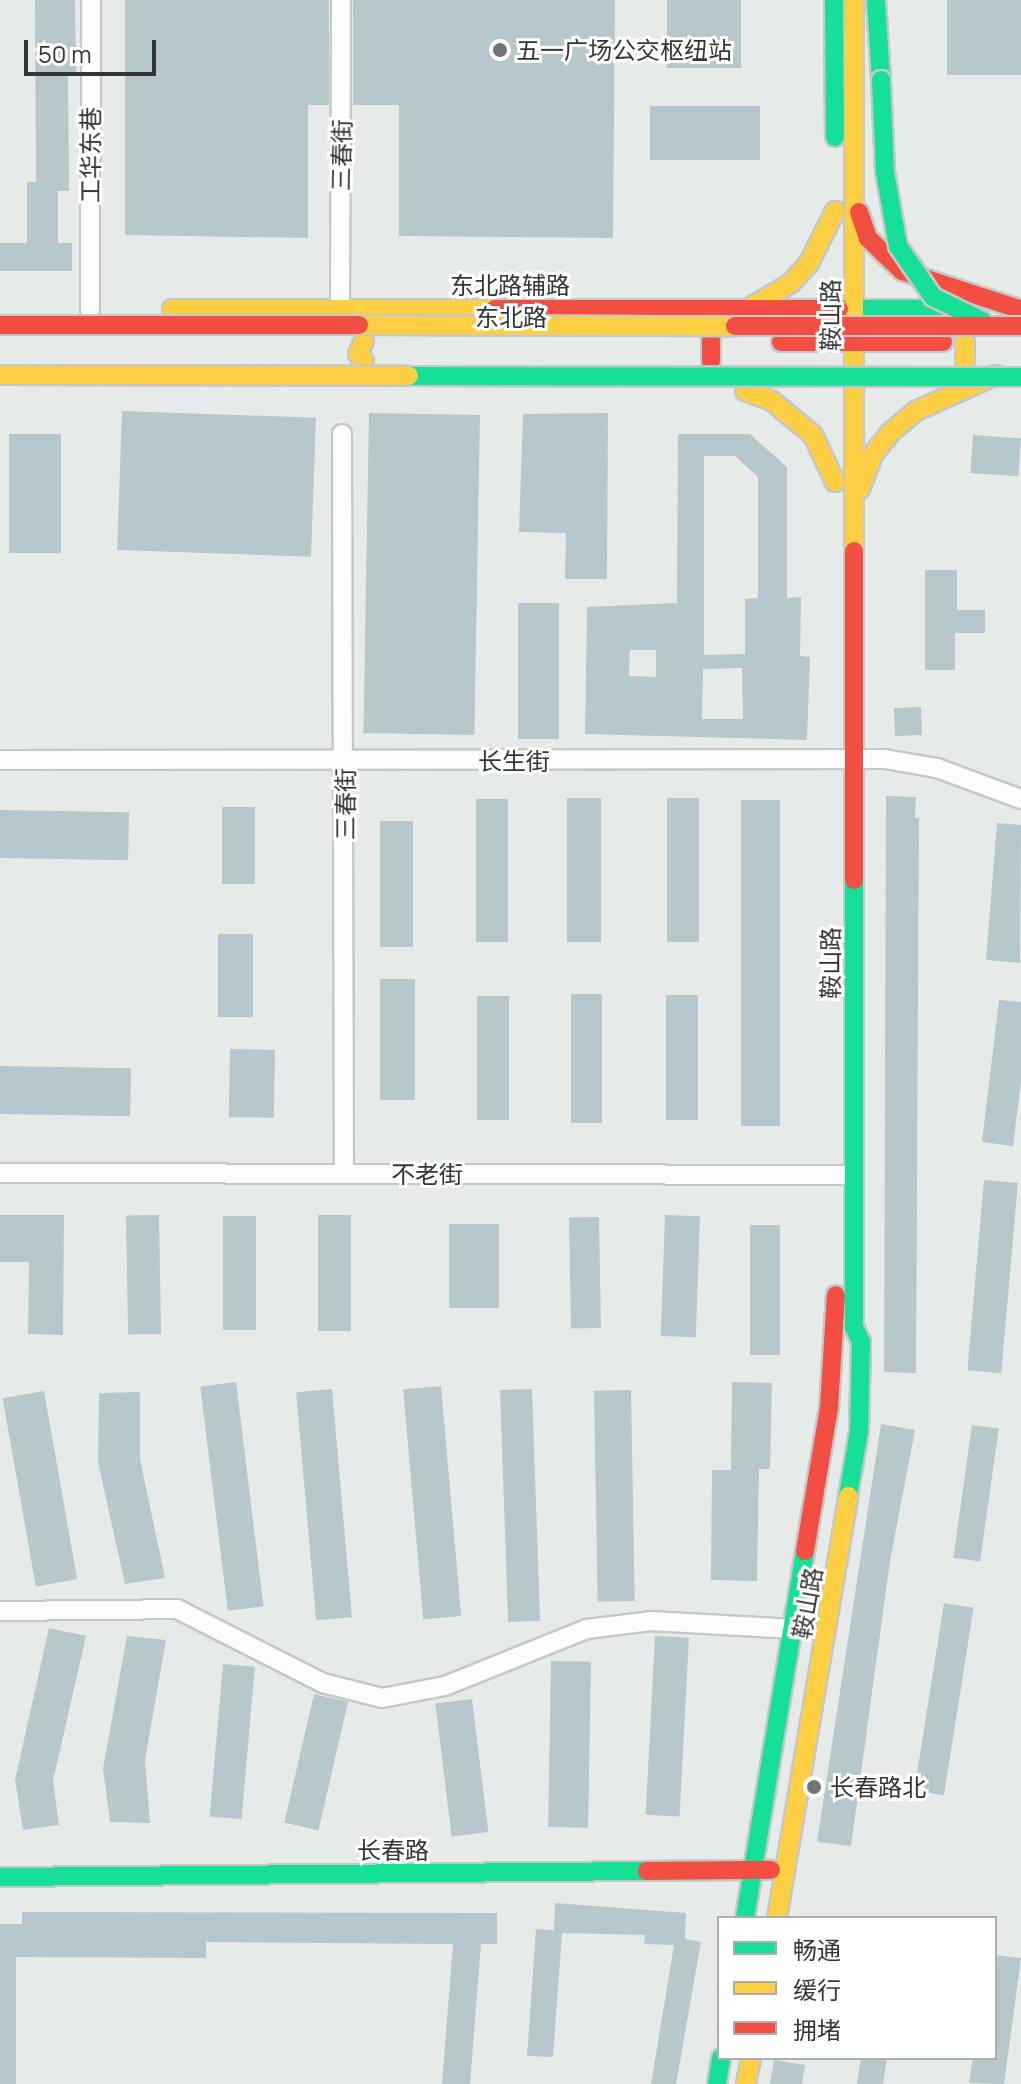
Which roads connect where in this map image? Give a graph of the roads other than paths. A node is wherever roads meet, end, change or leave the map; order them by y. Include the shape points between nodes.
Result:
1 (91, 0) edge
2 (341, 0) edge
3 (834, 0) edge
4 (854, 0) edge
5 (876, 0) edge
6 (854, 183) junction
7 (835, 211) junction
8 (790, 308) junction
9 (835, 308) junction
10 (854, 308) junction
11 (285, 309) junction
12 (340, 309) junction
13 (387, 309) junction
14 (748, 309) junction
15 (0, 310) edge
16 (90, 310) junction
17 (134, 310) junction
18 (1018, 318) edge
19 (0, 325) edge
20 (0, 340) edge
21 (89, 340) junction
22 (336, 341) junction
23 (364, 341) junction
24 (711, 341) junction
25 (747, 342) junction
26 (965, 342) junction
27 (1021, 342) edge
28 (845, 351) junction
29 (0, 360) edge
30 (339, 361) junction
31 (364, 361) junction
32 (711, 361) junction
33 (965, 361) junction
34 (1021, 367) edge
35 (0, 375) edge
36 (0, 390) edge
37 (387, 390) junction
38 (745, 391) junction
39 (835, 391) junction
40 (854, 391) junction
41 (966, 391) junction
42 (1021, 392) edge
43 (342, 434) dead end
44 (835, 482) junction
45 (854, 513) junction
46 (0, 760) edge
47 (845, 760) junction
48 (345, 762) junction
49 (1021, 799) edge
50 (0, 1173) edge
51 (344, 1174) junction
52 (845, 1175) junction
53 (0, 1611) edge
54 (795, 1629) junction
55 (786, 1870) junction
56 (753, 1871) junction
57 (0, 1877) edge
58 (745, 1916) edge
59 (777, 1916) edge
60 (721, 2060) edge
61 (751, 2060) edge
62 (717, 2084) edge
63 (746, 2084) edge

1 - 16 street, 工华东巷
2 - 12 street, 三春街
3 - 7 main road, 鞍山路
4 - 6 main road, 鞍山路
5 - 18 main road, bridge via 889,210 914,276 957,312
6 - 10 main road, 鞍山路
6 - 18 main road via 868,238 893,264
7 - 9 main road, 鞍山路
7 - 14 main road via 809,263 791,283
8 - 9 main road, 东北路辅路
8 - 14 main road, 东北路辅路
8 - 25 main road
9 - 10 main road, 东北路辅路
9 - 28 main road, 鞍山路
10 - 18 main road, 东北路辅路
10 - 28 main road, 鞍山路
11 - 12 main road, 东北路辅路
11 - 17 main road, 东北路辅路
11 - 22 main road
12 - 13 main road, 东北路辅路
13 - 14 main road, 东北路辅路
13 - 22 main road
15 - 16 main road, 东北路辅路
16 - 17 main road, 东北路辅路
17 - 21 main road
18 - 19 main road, 东北路, bridge
20 - 21 main road, 东北路
21 - 22 main road, 东北路
22 - 23 main road, 东北路
23 - 24 main road, 东北路
23 - 31 main road via 358,354
24 - 25 main road, 东北路
24 - 32 main road
25 - 28 main road, 东北路
26 - 27 main road, 东北路
26 - 28 main road, 东北路
26 - 33 main road
28 - 32 main road, 东北路
28 - 33 main road, 东北路
28 - 39 main road, 鞍山路
28 - 40 main road, 鞍山路
29 - 30 main road, 东北路
30 - 31 main road, 东北路
30 - 37 main road
31 - 32 main road, 东北路
33 - 34 main road, 东北路
34 - 35 main road, bridge
34 - 41 main road
36 - 37 main road
37 - 38 main road
38 - 39 main road
38 - 44 main road via 772,401 813,435
39 - 40 main road
39 - 44 main road, 鞍山路
40 - 41 main road
40 - 45 main road, 鞍山路
41 - 42 main road
41 - 45 main road via 916,411 892,431 874,453
43 - 48 street, 三春街
44 - 47 main road, 鞍山路
45 - 47 main road, 鞍山路
46 - 48 street, 长生街
47 - 48 street, 长生街
47 - 49 street, 长生街 via 885,759 937,768
47 - 52 main road, 鞍山路
48 - 51 street, 三春街
50 - 51 street, 不老街
51 - 52 street, 不老街
52 - 54 main road, 鞍山路 via 836,1328
52 - 55 main road, 鞍山路 via 859,1431
53 - 54 street via 177,1609 323,1683 382,1698 445,1686 587,1629 651,1621
54 - 56 main road, 鞍山路
55 - 56 main road, 长春路
55 - 59 main road, 鞍山路
56 - 57 main road, 长春路
56 - 58 main road, 鞍山路
60 - 62 main road
61 - 63 main road

